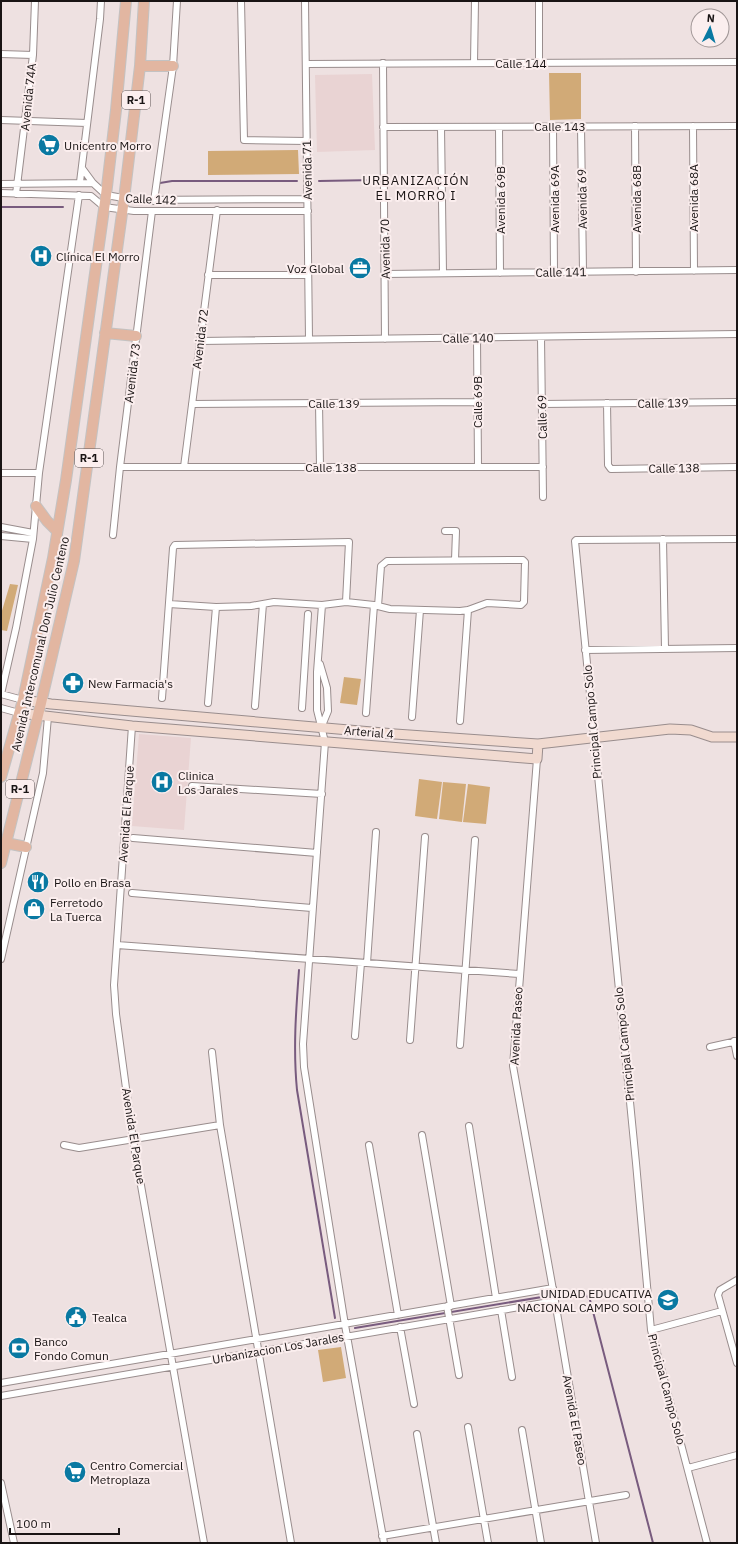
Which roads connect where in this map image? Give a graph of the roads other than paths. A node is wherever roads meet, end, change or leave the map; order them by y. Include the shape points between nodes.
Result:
1 (35, 1) edge
2 (101, 1) edge
3 (126, 1) edge
4 (144, 1) edge
5 (178, 1) edge
6 (241, 1) edge
7 (305, 1) edge
8 (475, 1) edge
9 (540, 1) edge
10 (1, 54) edge
11 (33, 55) junction
12 (737, 62) edge
13 (383, 63) junction
14 (474, 63) junction
15 (539, 63) junction
16 (306, 64) junction
17 (140, 66) junction
18 (173, 66) junction
19 (1, 120) edge
20 (26, 120) junction
21 (87, 123) junction
22 (553, 126) junction
23 (581, 126) junction
24 (635, 126) junction
25 (693, 126) junction
26 (737, 126) edge
27 (383, 127) junction
28 (441, 127) junction
29 (499, 127) junction
30 (307, 141) junction
31 (82, 168) junction
32 (80, 182) junction
33 (93, 183) junction
34 (1, 184) edge
35 (18, 184) junction
36 (1, 194) edge
37 (16, 194) junction
38 (79, 195) junction
39 (106, 195) junction
40 (124, 199) junction
41 (308, 200) junction
42 (154, 201) junction
43 (104, 207) junction
44 (123, 210) junction
45 (217, 210) junction
46 (308, 210) junction
47 (152, 211) junction
48 (737, 270) edge
49 (694, 271) junction
50 (554, 272) junction
51 (582, 272) junction
52 (636, 272) junction
53 (443, 273) junction
54 (500, 273) junction
55 (208, 274) junction
56 (385, 274) junction
57 (308, 275) junction
58 (105, 333) junction
59 (737, 334) edge
60 (136, 336) junction
61 (541, 337) junction
62 (386, 338) junction
63 (476, 338) junction
64 (309, 339) junction
65 (200, 340) junction
66 (477, 402) junction
67 (737, 402) edge
68 (320, 403) junction
69 (607, 403) junction
70 (192, 404) junction
71 (542, 404) junction
72 (184, 467) junction
73 (320, 467) junction
74 (478, 467) junction
75 (543, 467) junction
76 (737, 467) edge
77 (120, 468) junction
78 (1, 473) edge
79 (39, 473) junction
80 (543, 497) dead end
81 (36, 506) junction
82 (1, 527) edge
83 (57, 531) junction
84 (445, 531) dead end
85 (113, 535) dead end
86 (1, 536) edge
87 (33, 536) junction
88 (662, 539) junction
89 (737, 539) edge
90 (455, 560) junction
91 (346, 602) junction
92 (169, 604) junction
93 (263, 604) junction
94 (322, 605) junction
95 (376, 605) junction
96 (216, 607) junction
97 (420, 610) junction
98 (468, 610) junction
99 (308, 614) dead end
100 (306, 643) junction
101 (320, 644) junction
102 (737, 648) edge
103 (665, 649) junction
104 (586, 650) junction
105 (319, 662) junction
106 (1, 694) edge
107 (162, 698) dead end
108 (23, 700) junction
109 (41, 703) junction
110 (208, 703) dead end
111 (255, 706) dead end
112 (1, 708) edge
113 (302, 708) dead end
114 (133, 711) junction
115 (19, 713) junction
116 (366, 713) dead end
117 (38, 716) junction
118 (48, 717) junction
119 (412, 717) dead end
120 (460, 721) dead end
121 (132, 726) junction
122 (321, 728) junction
123 (594, 738) junction
124 (737, 738) edge
125 (325, 742) junction
126 (538, 744) junction
127 (537, 759) junction
128 (1, 777) edge
129 (192, 786) dead end
130 (322, 794) junction
131 (376, 832) dead end
132 (425, 837) dead end
133 (133, 838) dead end
134 (475, 840) dead end
135 (6, 843) junction
136 (26, 847) junction
137 (317, 853) junction
138 (1, 863) edge
139 (132, 893) dead end
140 (312, 908) junction
141 (117, 945) junction
142 (1, 958) edge
143 (309, 959) junction
144 (364, 963) junction
145 (415, 967) junction
146 (466, 970) junction
147 (519, 974) junction
148 (355, 1036) dead end
149 (410, 1040) dead end
150 (735, 1041) edge
151 (460, 1045) dead end
152 (710, 1047) dead end
153 (212, 1052) dead end
154 (737, 1056) edge
155 (220, 1125) junction
156 (469, 1126) dead end
157 (422, 1135) dead end
158 (134, 1140) junction
159 (64, 1145) dead end
160 (369, 1145) dead end
161 (737, 1280) edge
162 (554, 1294) junction
163 (496, 1298) junction
164 (501, 1310) junction
165 (449, 1311) junction
166 (722, 1311) junction
167 (398, 1315) junction
168 (345, 1325) junction
169 (400, 1328) junction
170 (651, 1330) junction
171 (347, 1337) junction
172 (256, 1339) junction
173 (258, 1352) junction
174 (172, 1354) junction
175 (737, 1363) edge
176 (174, 1366) junction
177 (459, 1375) dead end
178 (512, 1377) dead end
179 (1, 1383) edge
180 (1, 1396) edge
181 (414, 1404) dead end
182 (468, 1427) dead end
183 (522, 1430) dead end
184 (417, 1434) dead end
185 (737, 1455) edge
186 (688, 1468) junction
187 (1, 1483) edge
188 (626, 1495) dead end
189 (589, 1501) junction
190 (535, 1510) junction
191 (484, 1519) junction
192 (433, 1527) junction
193 (382, 1536) junction
194 (14, 1543) edge
195 (204, 1543) edge
196 (291, 1543) edge
197 (384, 1543) edge
198 (436, 1543) edge
199 (488, 1543) edge
200 (541, 1543) edge
201 (596, 1543) edge
202 (707, 1543) edge

1 - 11 street, Avenida 74A
2 - 21 street
3 - 39 main road, Avenida Intercomunal Don Julio Centeno / R-1
4 - 17 main road, Avenida Intercomunal Don Julio Centeno / R-1
5 - 18 street
6 - 30 street via 244,140
7 - 16 street, Avenida 71
8 - 14 street
9 - 15 street
10 - 11 street
11 - 20 street, Avenida 74A
12 - 15 street, Calle 144
13 - 14 street, Calle 144
13 - 16 street, Calle 144
13 - 27 street, Avenida 70
14 - 15 street, Calle 144
16 - 30 street, Avenida 71
17 - 18 main road
17 - 40 main road, Avenida Intercomunal Don Julio Centeno / R-1
18 - 42 street
19 - 20 street
20 - 21 street
20 - 35 street, Avenida 74A
21 - 31 street
22 - 23 street, Calle 143
22 - 29 street, Calle 143
22 - 50 street, Avenida 69A
23 - 24 street, Calle 143
23 - 51 street, Avenida 69
24 - 25 street, Calle 143
24 - 52 street, Avenida 68B
25 - 26 street, Calle 143
25 - 49 street, Avenida 68A
27 - 28 street, Calle 143
27 - 56 street, Avenida 70
28 - 29 street, Calle 143
28 - 53 street
29 - 54 street, Avenida 69B
30 - 41 street, Avenida 71
31 - 32 street
31 - 33 street
32 - 33 street
32 - 35 street
33 - 39 street
34 - 35 street
35 - 37 street, Avenida 74A
36 - 37 street, Calle 142
37 - 38 street, Calle 142
38 - 43 street, Calle 142 via 91,196
38 - 79 street
39 - 40 street, Calle 142
39 - 43 main road, Avenida Intercomunal Don Julio Centeno / R-1
40 - 42 street, Calle 142
40 - 44 main road, Avenida Intercomunal Don Julio Centeno / R-1
41 - 42 street, Calle 142
41 - 46 street, Avenida 71
43 - 44 street, Calle 142
43 - 83 main road, Avenida Intercomunal Don Julio Centeno / R-1
44 - 47 street, Calle 142
44 - 58 main road, Avenida Intercomunal Don Julio Centeno / R-1
45 - 46 street, Calle 142
45 - 47 street, Calle 142
45 - 55 street, Avenida 72
46 - 57 street, Avenida 71
47 - 60 street, Avenida 73
48 - 49 street, Calle 141
49 - 52 street, Calle 141
50 - 51 street, Calle 141
50 - 54 street, Calle 141
51 - 52 street, Calle 141
53 - 54 street, Calle 141
53 - 56 street, Calle 141
55 - 57 street
55 - 65 street, Avenida 72
56 - 62 street, Avenida 70
57 - 64 street, Avenida 71
58 - 60 main road
58 - 109 main road, Avenida Intercomunal Don Julio Centeno / R-1 via 74,561
59 - 61 street, Calle 140
60 - 77 street, Avenida 73
61 - 63 street, Calle 140
61 - 71 street, Calle 69
62 - 63 street, Calle 140
62 - 64 street, Calle 140
63 - 66 street, Calle 69B
64 - 65 street, Calle 140
65 - 70 street, Avenida 72
66 - 68 street, Calle 139
66 - 74 street, Calle 69B
67 - 69 street, Calle 139
68 - 70 street, Calle 139
68 - 73 street
69 - 71 street, Calle 139
69 - 76 street, Calle 138 via 608,465 611,469
70 - 72 street, Avenida 72
71 - 75 street, Calle 69
72 - 73 street, Calle 138
72 - 77 street, Calle 138
73 - 74 street, Calle 138
74 - 75 street, Calle 138
75 - 80 street, Calle 69
77 - 85 street, Avenida 73
78 - 79 street
79 - 81 street
81 - 83 main road
81 - 87 street
82 - 87 street
83 - 108 main road, Avenida Intercomunal Don Julio Centeno / R-1
84 - 90 street via 456,531
86 - 87 street
87 - 106 street
88 - 89 street
88 - 103 street
88 - 104 street, Principal Campo Solo via 575,541
90 - 95 street via 387,561 381,566
90 - 98 street via 525,562 523,604 487,603
91 - 92 street via 350,543 347,542 175,545
91 - 94 street
91 - 95 street
92 - 96 street
92 - 107 street
93 - 94 street via 274,602
93 - 96 street
93 - 111 street
94 - 101 street
95 - 97 street via 390,609
95 - 116 street
96 - 110 street
97 - 98 street
97 - 119 street
98 - 120 street
99 - 100 street
100 - 101 street
100 - 113 street
101 - 105 street
102 - 103 street
103 - 104 street
104 - 123 street, Principal Campo Solo
105 - 122 street via 317,710
105 - 122 street via 327,688 328,711
106 - 108 street, Arterial 4
108 - 109 street, Arterial 4
108 - 115 main road, Avenida Intercomunal Don Julio Centeno / R-1
109 - 114 street, Arterial 4
109 - 117 main road, Avenida Intercomunal Don Julio Centeno / R-1
112 - 115 street, Arterial 4
114 - 121 street
114 - 122 street, Arterial 4
115 - 117 street, Arterial 4
115 - 128 main road, Avenida Intercomunal Don Julio Centeno / R-1
117 - 118 street, Arterial 4
117 - 135 main road, Avenida Intercomunal Don Julio Centeno / R-1
118 - 121 street, Arterial 4
118 - 136 street, Avenida Intercomunal Don Julio Centeno via 43,773
121 - 125 street, Arterial 4
121 - 141 street, Avenida El Parque
122 - 125 street
122 - 126 street, Arterial 4
123 - 124 street, Arterial 4 via 670,729 691,730 712,737
123 - 126 street, Arterial 4
123 - 170 street, Principal Campo Solo
125 - 127 street, Arterial 4
125 - 130 street
126 - 127 street
127 - 147 street, Avenida Paseo
129 - 130 street
130 - 137 street
131 - 144 street
132 - 145 street
133 - 137 street
134 - 146 street
135 - 136 main road
135 - 138 main road, Avenida Intercomunal Don Julio Centeno / R-1
136 - 142 street, Avenida Intercomunal Don Julio Centeno
137 - 140 street
139 - 140 street
140 - 143 street
141 - 143 street
141 - 158 street, Avenida El Parque via 114,985
143 - 144 street
143 - 168 street via 303,1044 304,1067
144 - 145 street
144 - 148 street
145 - 146 street
145 - 149 street
146 - 147 street
146 - 151 street
147 - 162 street, Avenida Paseo via 513,1066
150 - 152 street
150 - 154 street
153 - 155 street
155 - 158 street
155 - 172 street
156 - 163 street
157 - 165 street
158 - 159 street via 79,1148
158 - 174 street, Avenida El Parque
160 - 167 street
161 - 166 street via 718,1292
162 - 163 street, Urbanizacion Los Jarales
162 - 164 street, Urbanizacion Los Jarales
162 - 189 street, Avenida El Paseo
163 - 165 street, Urbanizacion Los Jarales
164 - 165 street, Urbanizacion Los Jarales
164 - 178 street
165 - 167 street, Urbanizacion Los Jarales
165 - 169 street, Urbanizacion Los Jarales
165 - 177 street
166 - 170 street
166 - 175 street
167 - 168 street, Urbanizacion Los Jarales
168 - 171 street
168 - 172 street, Urbanizacion Los Jarales
169 - 171 street, Urbanizacion Los Jarales
169 - 181 street
170 - 186 street, Principal Campo Solo
171 - 173 street, Urbanizacion Los Jarales
171 - 193 street
172 - 173 street
172 - 174 street, Urbanizacion Los Jarales
173 - 176 street, Urbanizacion Los Jarales
173 - 196 street
174 - 176 street, Avenida El Parque
174 - 179 street, Urbanizacion Los Jarales
176 - 180 street, Urbanizacion Los Jarales
176 - 195 street, Avenida El Parque
182 - 191 street
183 - 190 street
184 - 192 street
185 - 186 street
186 - 202 street, Principal Campo Solo
187 - 194 street
188 - 189 street
189 - 190 street
189 - 201 street, Avenida El Paseo
190 - 191 street
190 - 200 street
191 - 192 street
191 - 199 street
192 - 193 street
192 - 198 street
193 - 197 street

